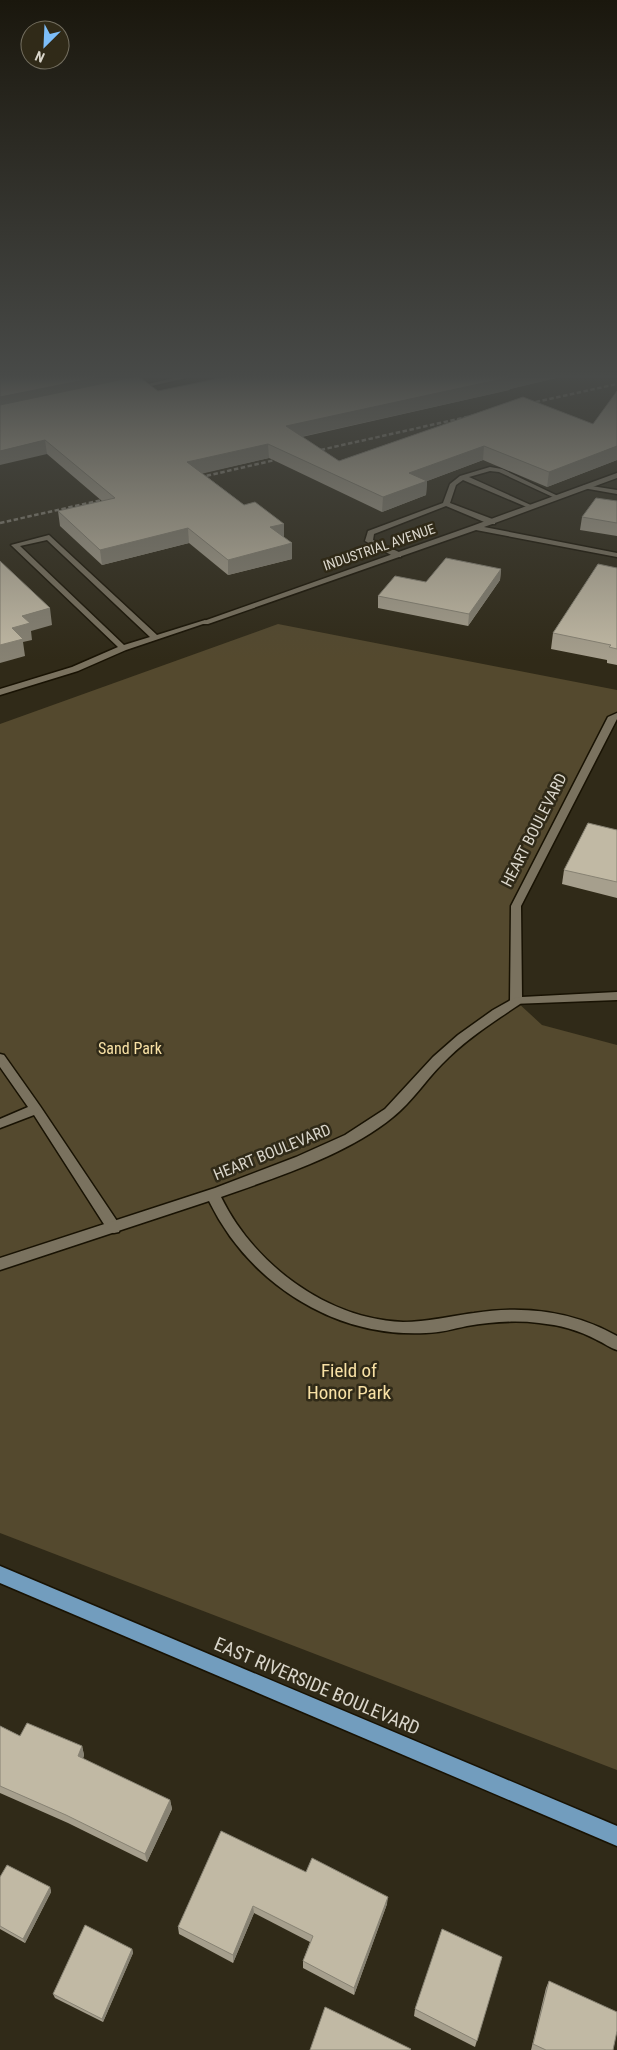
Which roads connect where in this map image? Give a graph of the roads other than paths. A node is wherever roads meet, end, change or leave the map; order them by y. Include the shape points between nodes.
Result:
1 (617, 475) edge
2 (462, 477) junction
3 (586, 487) junction
4 (617, 492) edge
5 (557, 497) junction
6 (446, 504) junction
7 (531, 507) junction
8 (492, 522) junction
9 (475, 528) junction
10 (398, 555) junction
11 (617, 555) edge
12 (205, 622) joint
13 (156, 638) junction
14 (123, 648) junction
15 (0, 692) edge
16 (617, 716) edge
17 (617, 996) edge
18 (516, 1001) junction
19 (0, 1058) edge
20 (36, 1109) junction
21 (0, 1124) edge
22 (213, 1195) junction
23 (114, 1228) junction
24 (0, 1264) edge
25 (617, 1344) edge
26 (0, 1574) edge
27 (617, 1836) edge

1 - 3 street, INDUSTRIAL AVENUE
2 - 5 lane via 490,469 500,470
2 - 6 lane via 453,484
2 - 7 lane
3 - 4 lane
3 - 5 street, INDUSTRIAL AVENUE
5 - 7 street, INDUSTRIAL AVENUE
6 - 8 lane
6 - 10 lane via 371,533 369,541
7 - 8 street, INDUSTRIAL AVENUE
8 - 9 street, INDUSTRIAL AVENUE
9 - 10 street, INDUSTRIAL AVENUE
9 - 11 street
10 - 12 street, INDUSTRIAL AVENUE
12 - 13 lane
13 - 14 lane
13 - 14 lane via 49,537 15,546
14 - 15 lane via 75,669
16 - 18 lane, HEART BOULEVARD via 612,717 516,906
17 - 18 lane, HEART BOULEVARD
18 - 22 street, HEART BOULEVARD via 476,1026 445,1052 382,1119 338,1144
19 - 20 lane
20 - 21 lane
20 - 23 lane
22 - 23 street, HEART BOULEVARD
22 - 25 street via 229,1226 258,1260 288,1287 327,1310 393,1328 530,1315 568,1322 606,1336
23 - 24 street, HEART BOULEVARD
26 - 27 main road, EAST RIVERSIDE BOULEVARD

